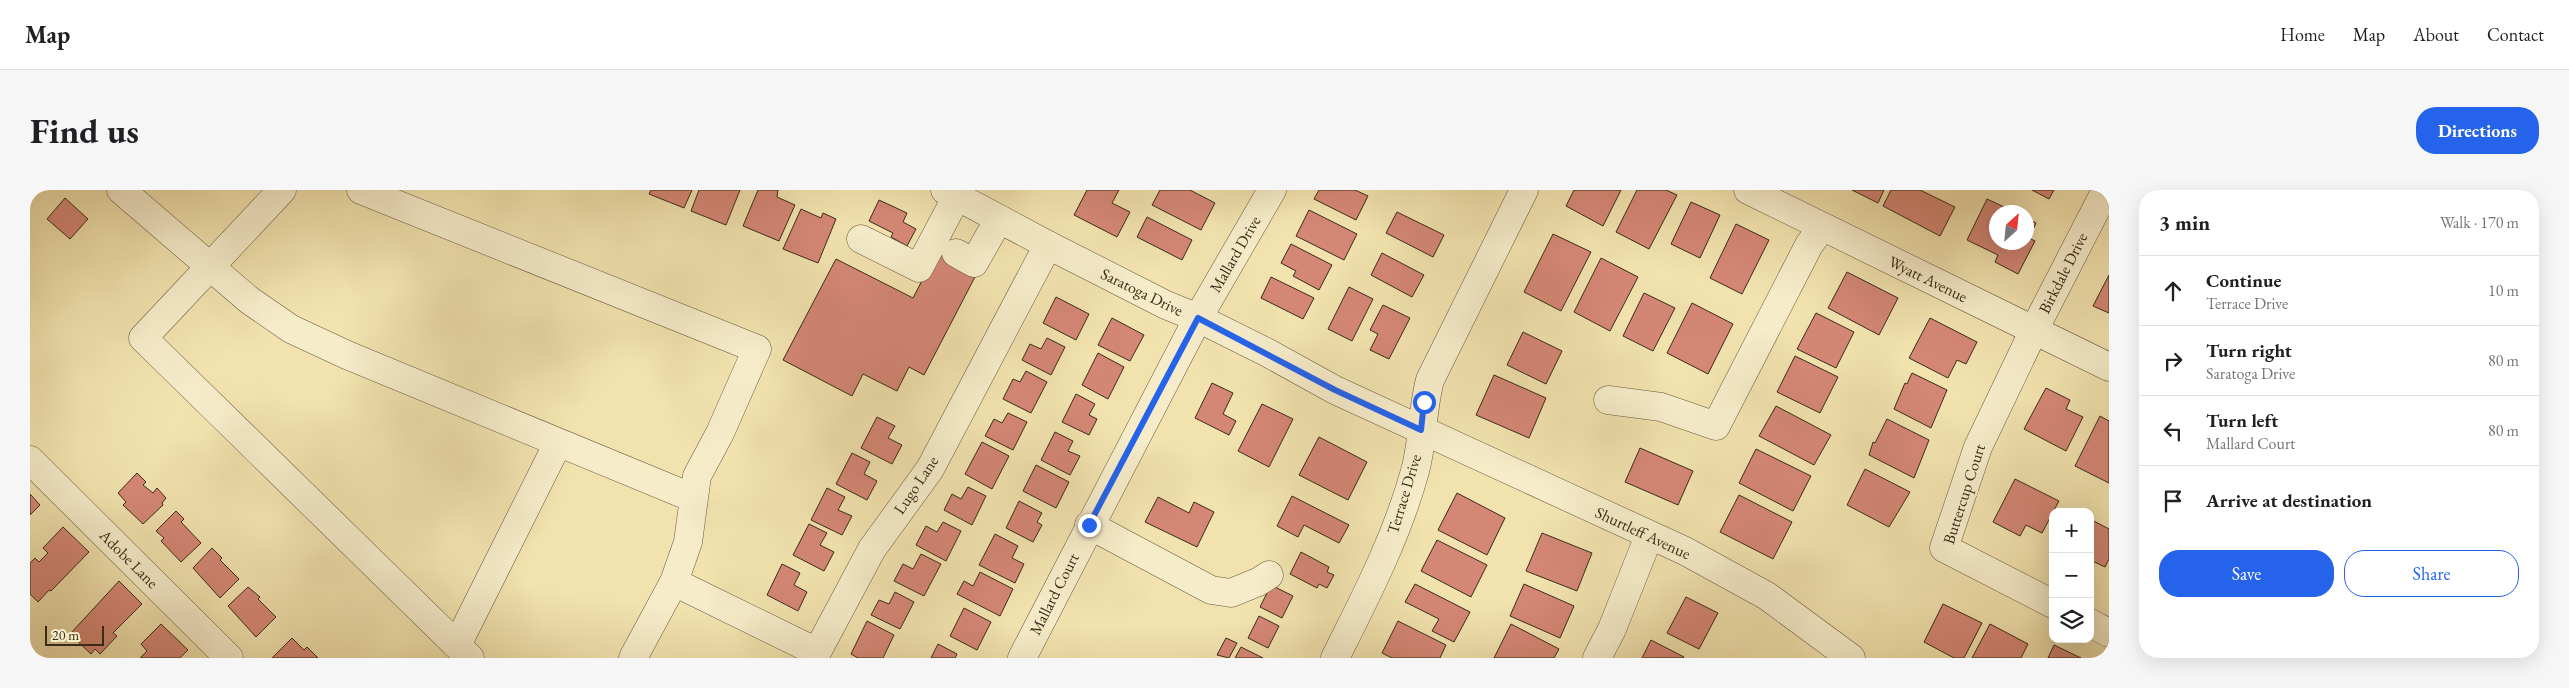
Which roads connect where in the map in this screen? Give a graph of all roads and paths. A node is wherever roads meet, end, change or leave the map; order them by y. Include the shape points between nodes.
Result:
1 (122, 190) edge
2 (282, 190) edge
3 (361, 190) edge
4 (1272, 190) edge
5 (1524, 190) edge
6 (1748, 190) edge
7 (2106, 190) edge
8 (951, 193) edge
9 (999, 219) junction
10 (1822, 227) junction
11 (861, 239) dead end
12 (1048, 245) junction
13 (943, 247) junction
14 (211, 265) junction
15 (1198, 318) junction
16 (2034, 330) junction
17 (2109, 367) edge
18 (1608, 400) dead end
19 (1421, 430) junction
20 (558, 443) junction
21 (30, 460) edge
22 (693, 498) junction
23 (1089, 525) junction
24 (1648, 536) junction
25 (1269, 575) dead end
26 (674, 582) junction
27 (2049, 602) edge
28 (2094, 625) edge
29 (2109, 633) edge
30 (464, 652) edge
31 (229, 658) edge
32 (633, 658) edge
33 (1022, 658) edge
34 (1334, 658) edge
35 (1597, 658) edge
36 (1851, 658) edge

1 - 14 street
2 - 14 street
3 - 22 street via 756,349 720,433 697,476
4 - 15 street, Mallard Drive
5 - 19 street, Terrace Drive via 1430,380
6 - 10 street, Wyatt Avenue
7 - 16 street, Birkdale Drive
8 - 9 street, Saratoga Drive
8 - 13 street
9 - 12 street, Saratoga Drive
9 - 13 street via 974,263
10 - 16 street, Wyatt Avenue
10 - 18 street via 1809,245 1716,426 1661,407
11 - 13 street via 919,268
12 - 15 street, Saratoga Drive via 1166,306
12 - 26 street, Lugo Lane via 930,469 872,550 817,652
14 - 20 street via 249,300 291,329
14 - 30 street via 143,338
15 - 19 street, Saratoga Drive via 1335,390
15 - 23 street, Mallard Court
16 - 17 street, Wyatt Avenue
16 - 27 street, Buttercup Court via 1978,447 1944,548
19 - 24 street, Shurtleff Avenue
19 - 34 street, Terrace Drive via 1415,470 1398,523 1374,580
20 - 22 street
20 - 30 street
21 - 31 street, Adobe Lane
22 - 26 street via 688,542
23 - 25 street via 1211,590 1231,594
23 - 33 street, Mallard Court
24 - 35 street via 1612,629
24 - 36 street, Shurtleff Avenue via 1685,551 1767,596
26 - 32 street
28 - 29 street

